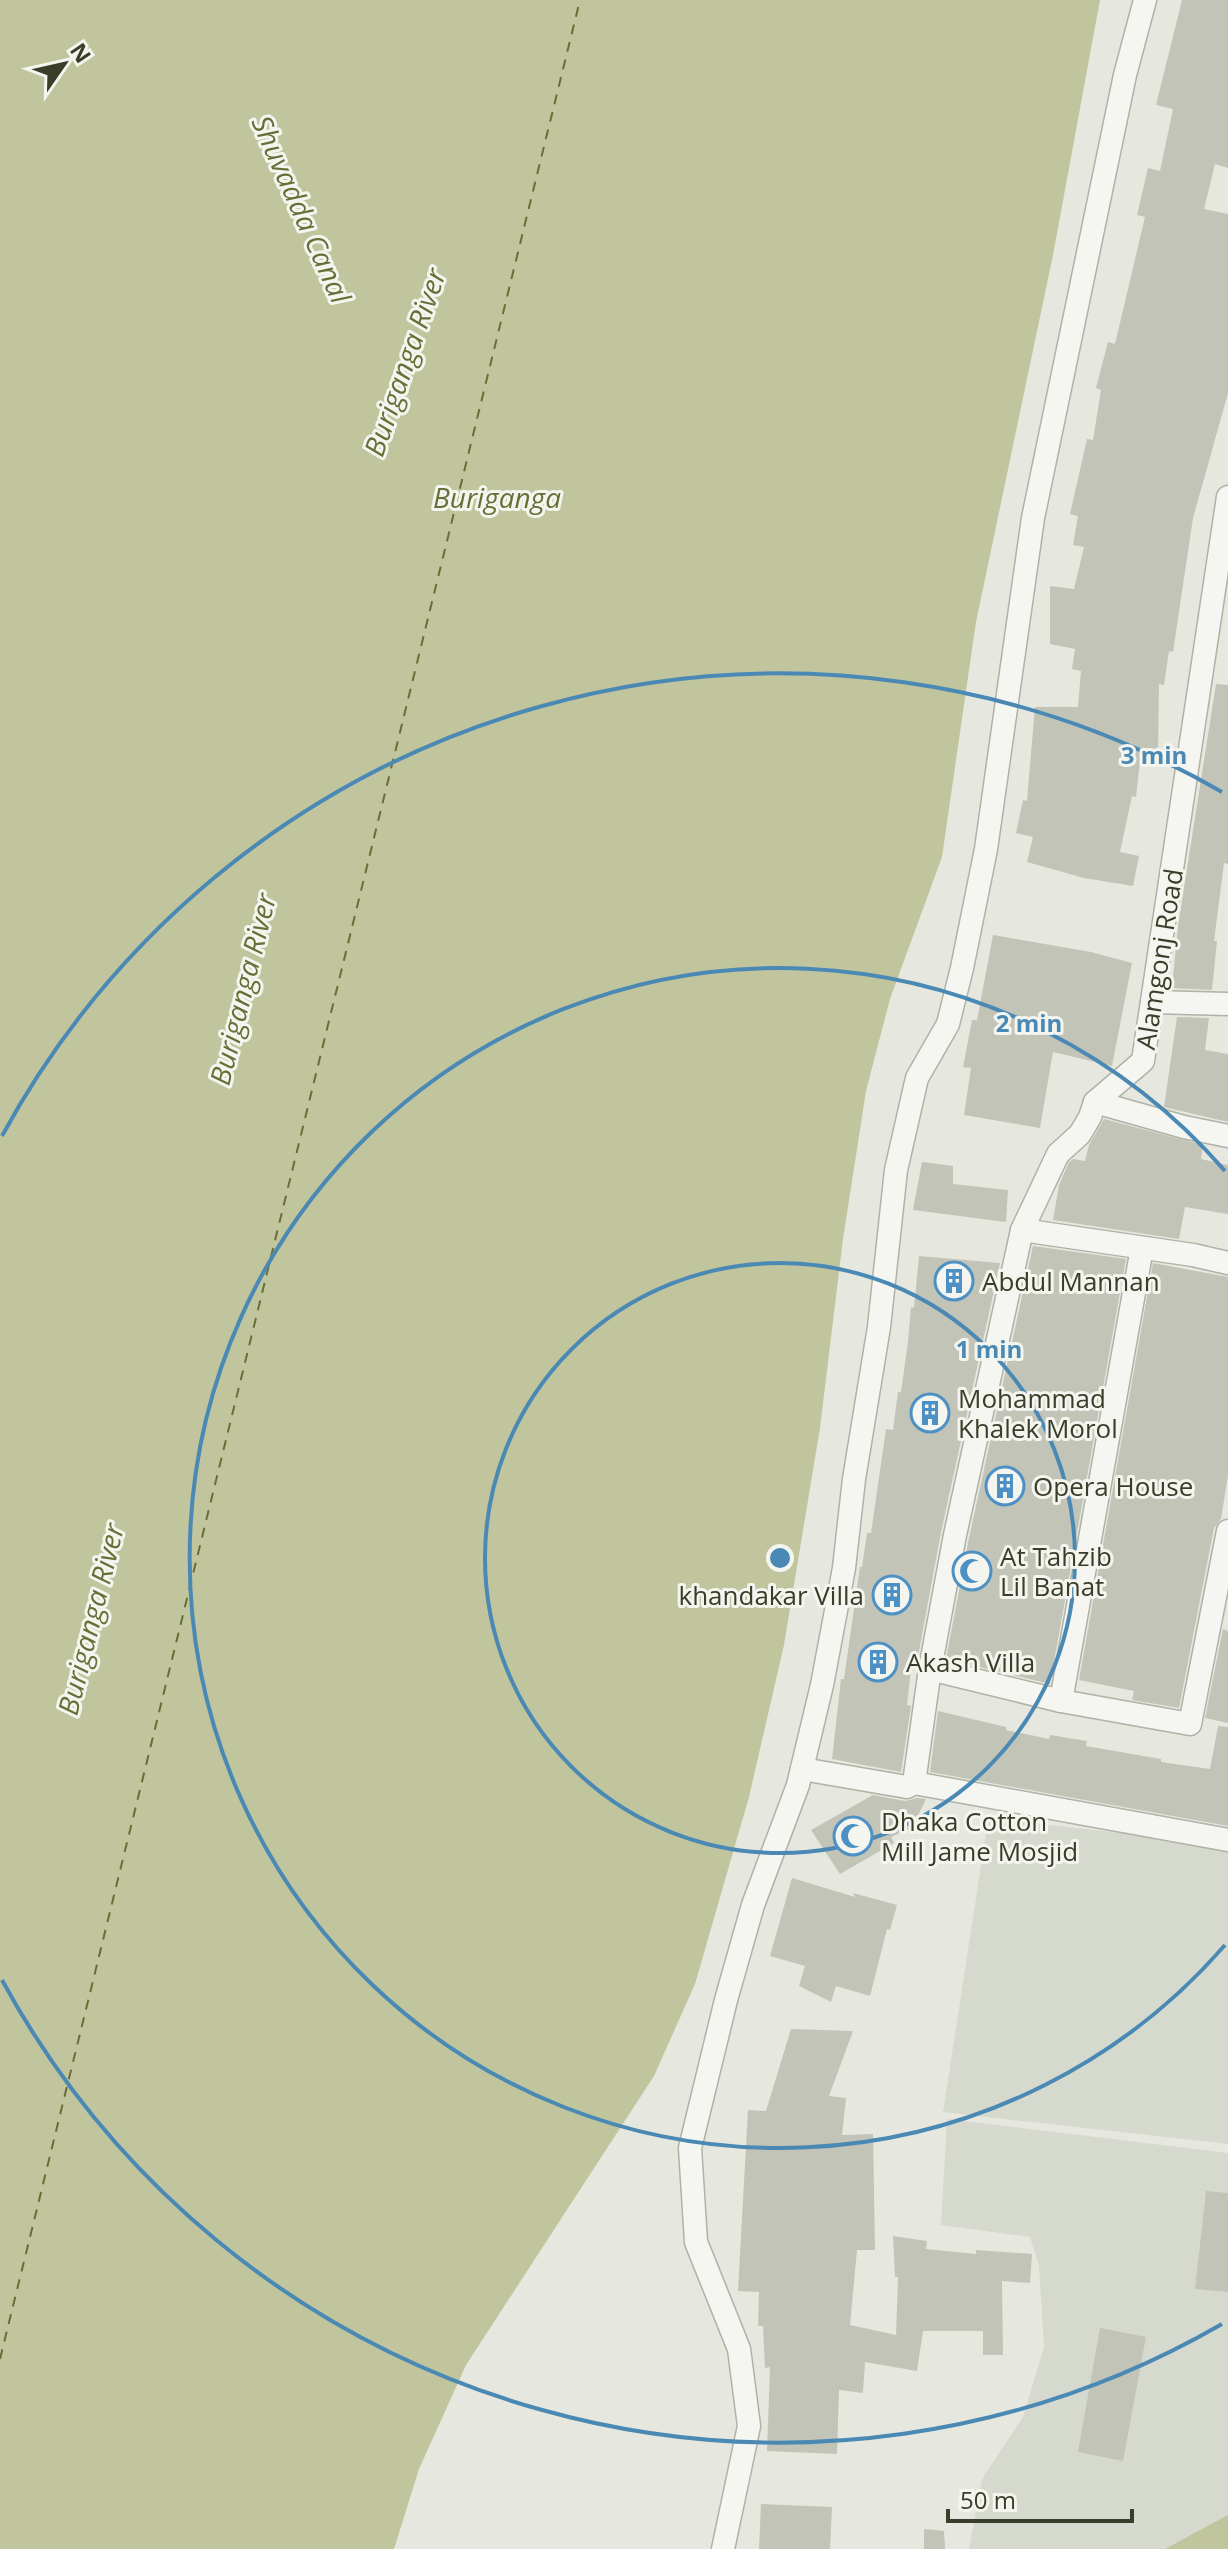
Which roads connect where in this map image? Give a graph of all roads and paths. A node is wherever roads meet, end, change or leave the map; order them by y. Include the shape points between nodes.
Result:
1 (1145, 0) edge
2 (1228, 497) edge
3 (1152, 1002) junction
4 (1228, 1004) edge
5 (1095, 1102) junction
6 (1228, 1136) edge
7 (1022, 1230) junction
8 (1142, 1248) junction
9 (1228, 1263) edge
10 (1228, 1531) edge
11 (930, 1669) junction
12 (1061, 1701) junction
13 (802, 1769) junction
14 (914, 1783) junction
15 (1228, 1840) edge
16 (723, 2549) edge

1 - 13 street via 1033,518 986,849 962,968 948,1024 917,1078 896,1170 844,1568
2 - 3 street, Alamgonj Road
3 - 4 street
3 - 5 street, Alamgonj Road via 1143,1061
5 - 6 street
5 - 7 street, Alamgonj Road via 1080,1134 1058,1154
7 - 8 street
7 - 11 street, Alamgonj Road
8 - 9 street
8 - 12 street
10 - 12 street via 1190,1724
11 - 12 street
11 - 14 street, Alamgonj Road
13 - 14 street via 907,1787
13 - 16 street via 749,1919 690,2148 696,2242 739,2349 749,2426
14 - 15 street

